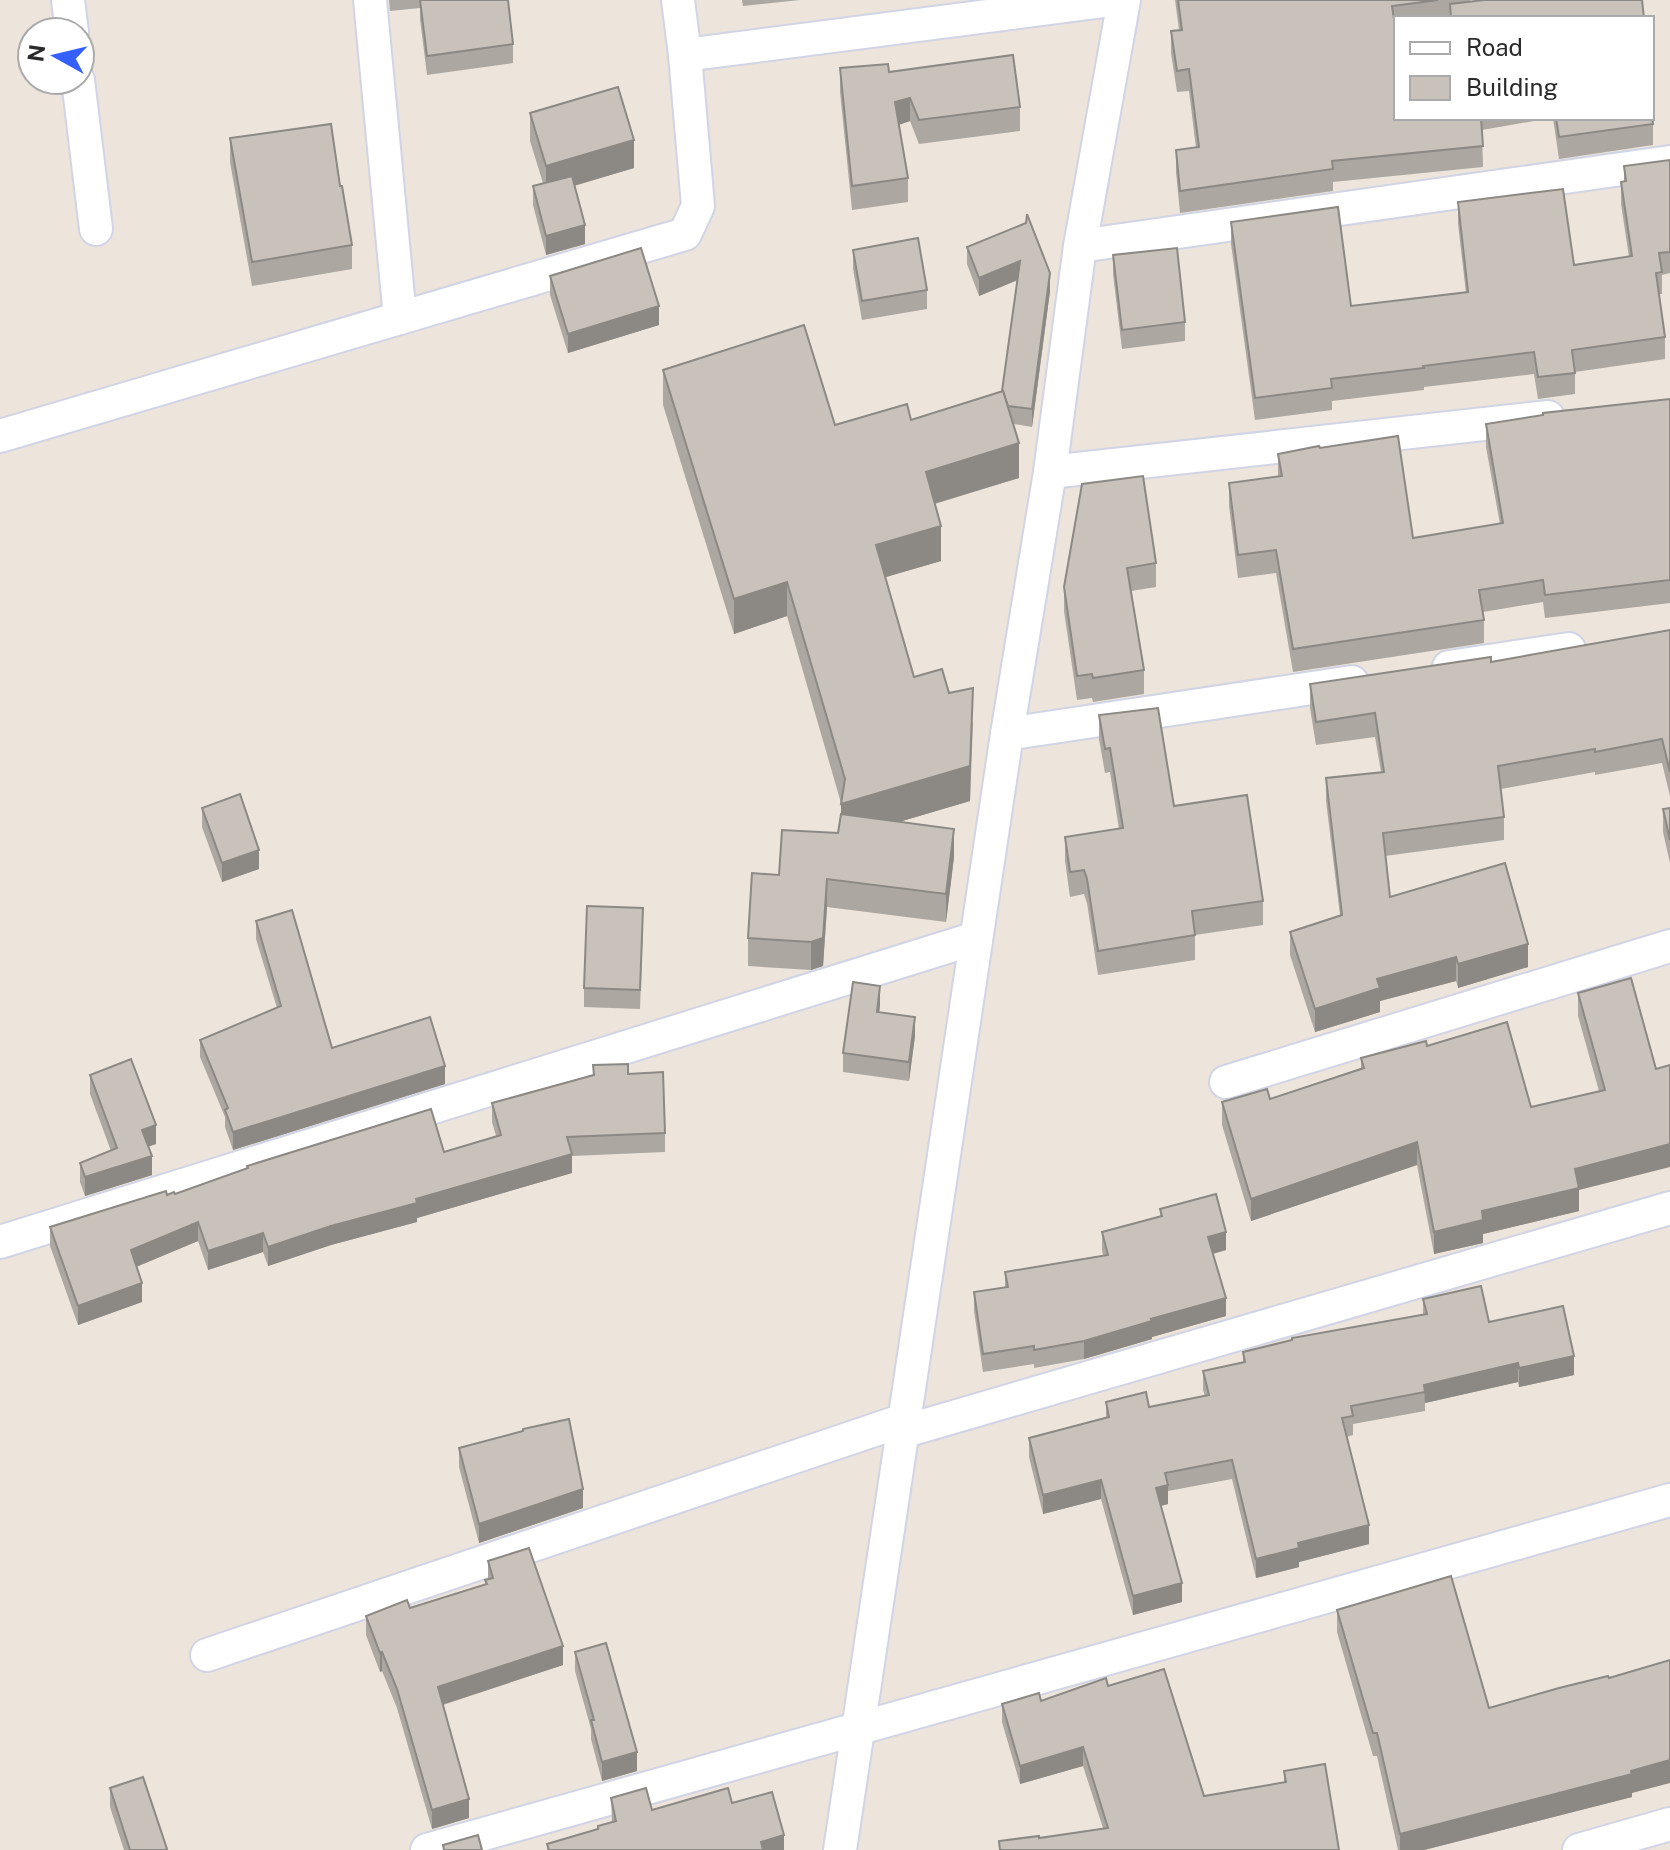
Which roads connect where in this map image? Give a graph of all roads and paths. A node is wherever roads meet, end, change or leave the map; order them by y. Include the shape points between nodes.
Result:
1 (370, 0) edge
2 (678, 0) edge
3 (1112, 0) edge
4 (1124, 0) edge
5 (685, 55) junction
6 (80, 96) edge
7 (1670, 162) edge
8 (96, 229) dead end
9 (1080, 246) junction
10 (400, 318) junction
11 (1575, 414) edge
12 (0, 436) edge
13 (1050, 472) junction
14 (1591, 646) edge
15 (1417, 672) edge
16 (1386, 677) edge
17 (1007, 734) junction
18 (976, 938) junction
19 (1670, 946) edge
20 (1226, 1082) dead end
21 (1670, 1208) edge
22 (0, 1242) edge
23 (903, 1426) junction
24 (1670, 1500) edge
25 (207, 1655) dead end
26 (857, 1728) junction
27 (1670, 1824) edge
28 (427, 1850) edge
29 (840, 1850) edge
30 (1579, 1850) edge

1 - 10 street
2 - 5 street
3 - 5 street
4 - 9 street
5 - 10 street via 698,206 685,234
6 - 8 street
7 - 9 street
9 - 13 street
10 - 12 street
11 - 13 street
13 - 17 street
14 - 15 street
16 - 17 street
17 - 18 street
18 - 22 street
18 - 23 street
19 - 20 street
21 - 23 street
23 - 25 street
23 - 26 street
24 - 26 street
26 - 28 street
26 - 29 street
27 - 30 street

